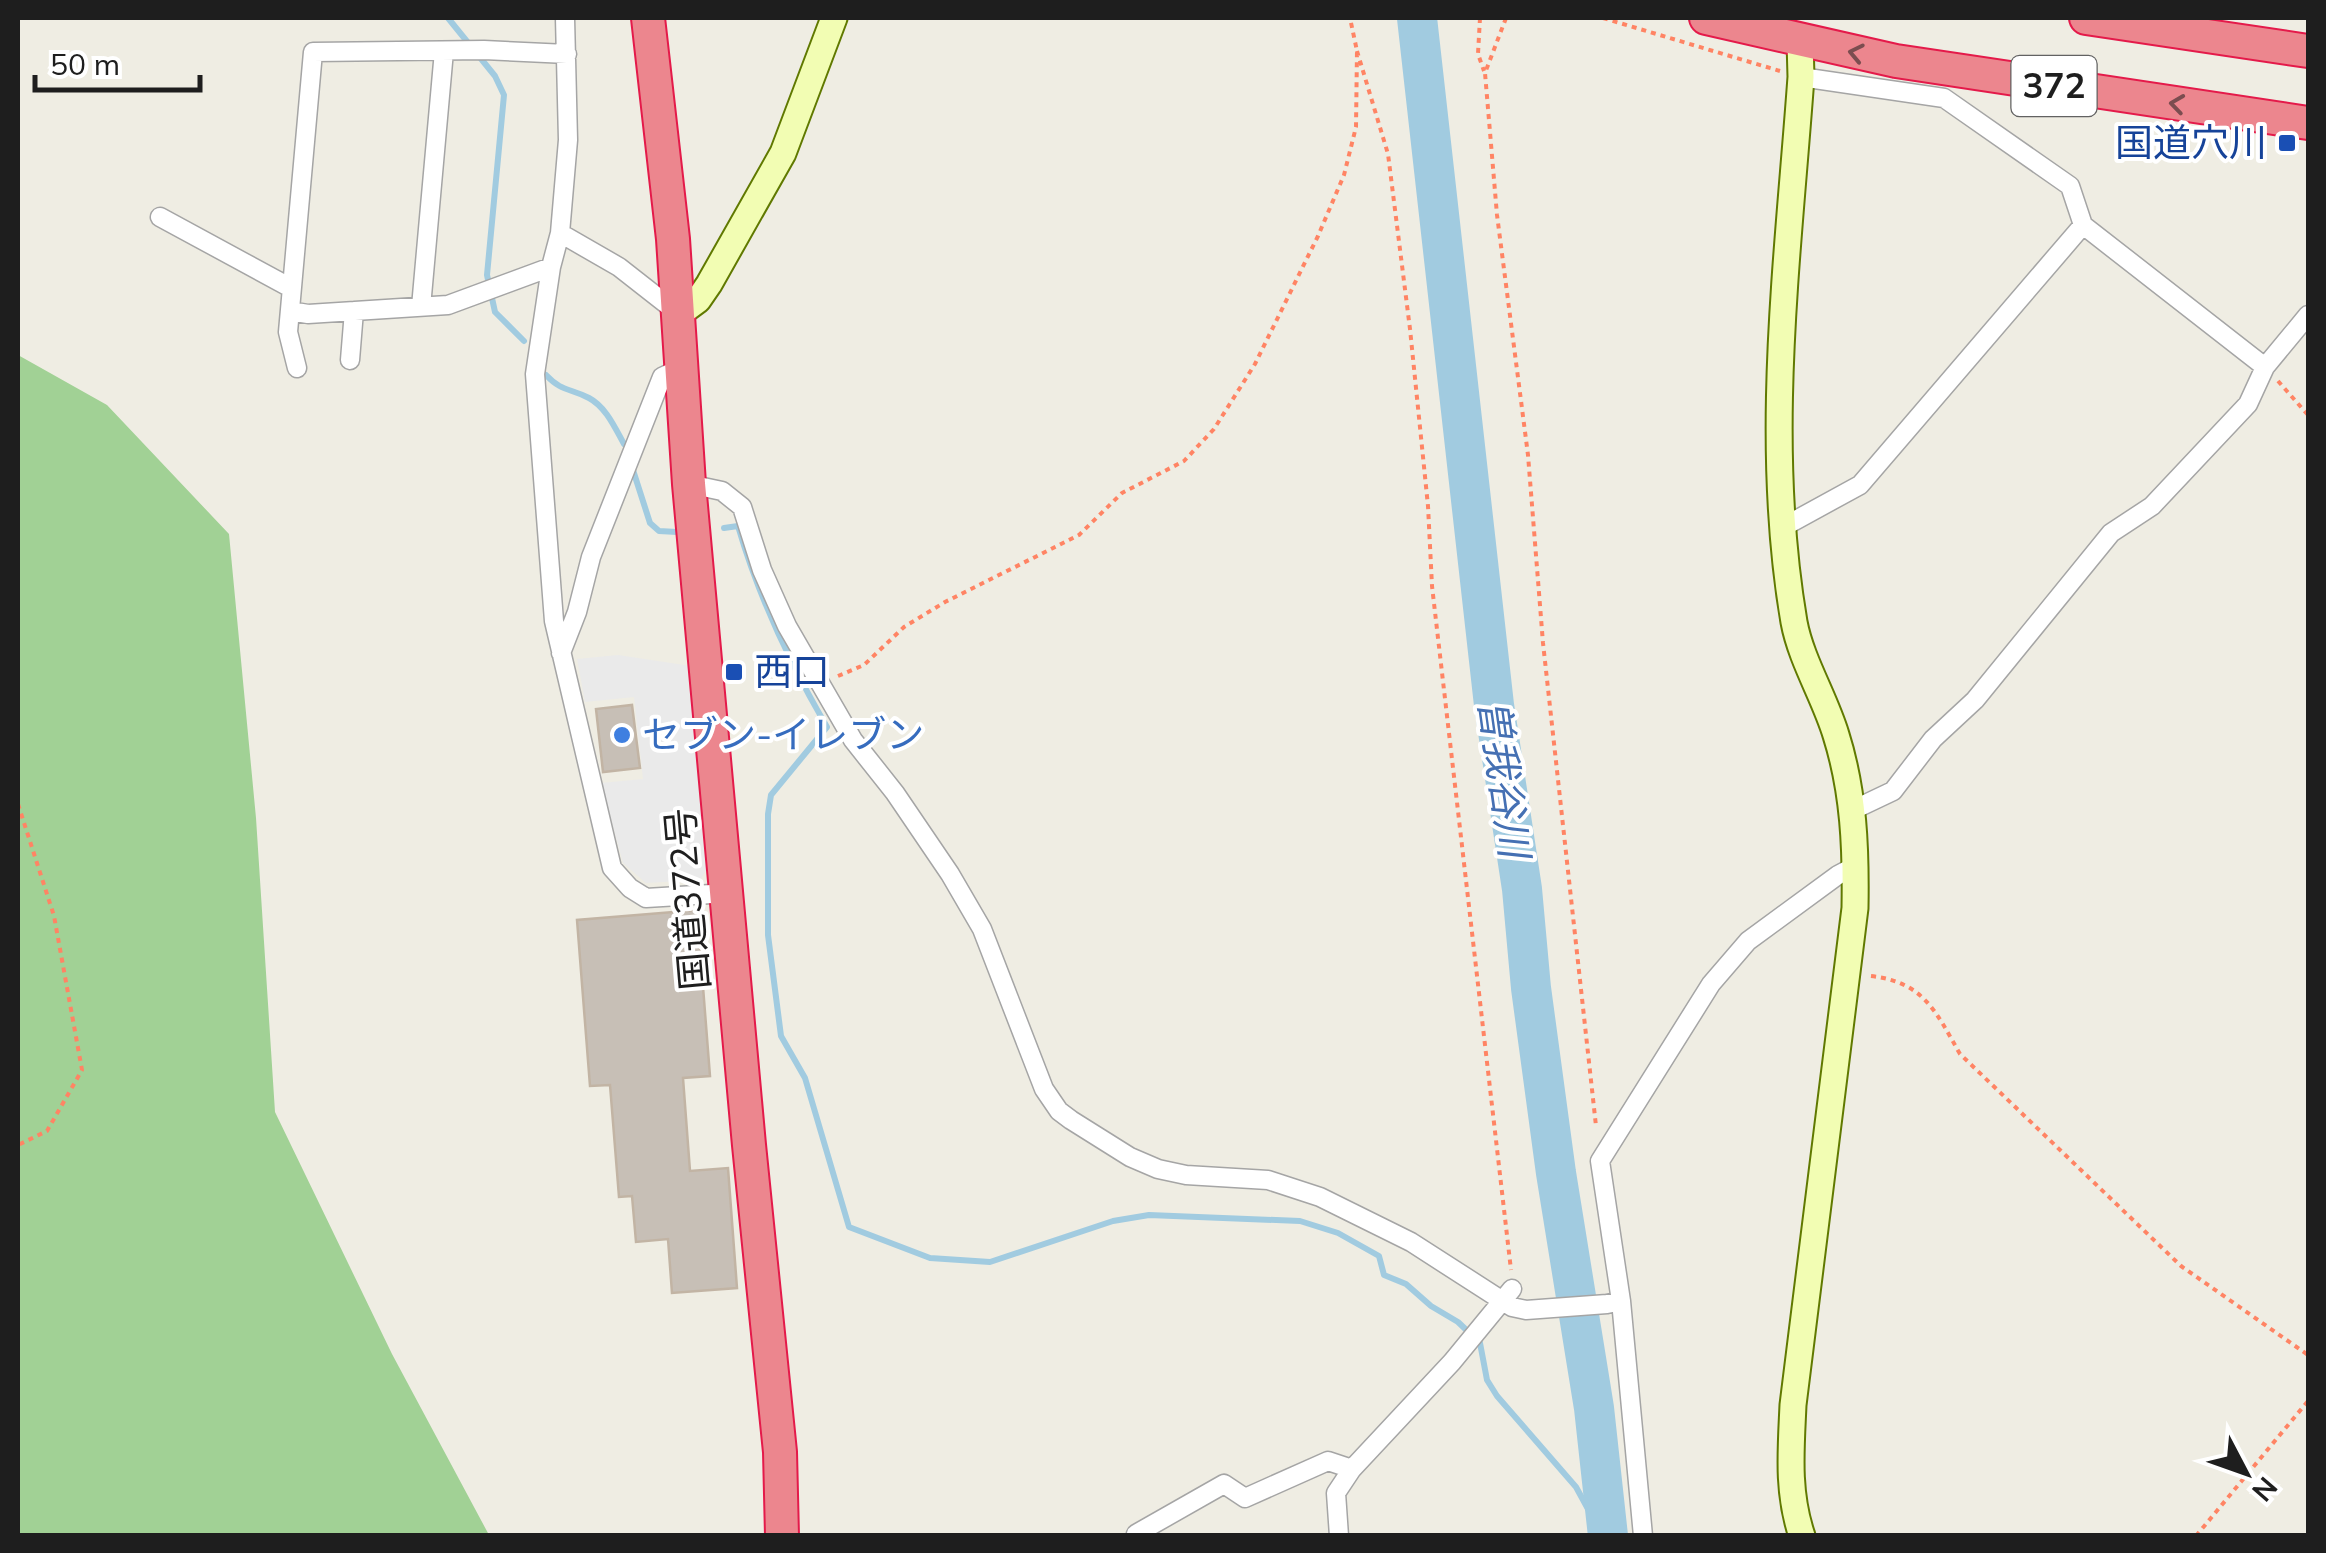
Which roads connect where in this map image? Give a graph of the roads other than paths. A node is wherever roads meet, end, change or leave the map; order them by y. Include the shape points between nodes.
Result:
1 (565, 18) edge
2 (648, 18) edge
3 (834, 18) edge
4 (1706, 18) edge
5 (2086, 18) edge
6 (1800, 29) edge
7 (444, 50) junction
8 (2308, 51) edge
9 (567, 54) junction
10 (1801, 76) junction
11 (2308, 123) edge
12 (160, 218) dead end
13 (2083, 225) junction
14 (560, 234) junction
15 (552, 267) junction
16 (292, 288) junction
17 (421, 307) junction
18 (290, 310) junction
19 (354, 311) junction
20 (678, 314) junction
21 (2308, 315) edge
22 (350, 360) dead end
23 (683, 366) junction
24 (2266, 367) junction
25 (298, 368) dead end
26 (689, 484) junction
27 (1784, 526) junction
28 (561, 654) junction
29 (1853, 810) junction
30 (1855, 866) junction
31 (728, 893) junction
32 (1508, 1296) junction
33 (1614, 1302) junction
34 (1352, 1469) junction
35 (1136, 1534) edge
36 (782, 1536) edge
37 (1340, 1536) edge
38 (1643, 1536) edge
39 (1802, 1536) edge

1 - 9 street
2 - 20 highway, 国道372号
3 - 20 street via 771,178 709,284
4 - 6 highway, 372
5 - 8 highway
6 - 10 street
11 -> 6 highway, 372 via 1932,67
7 - 9 street
7 - 16 street via 313,52
7 - 17 street
9 - 14 street
10 - 13 street via 1944,98 2070,186
10 - 27 street via 1776,428
12 - 16 street
13 - 24 street
13 - 27 street via 1860,485
14 - 15 street
14 - 20 street via 619,267
15 - 17 street via 448,306
15 - 28 street via 535,374
16 - 18 street
17 - 19 street
18 - 19 street
18 - 25 street
19 - 22 street
20 - 23 highway, 国道372号
21 - 24 street
23 - 26 highway, 国道372号
23 - 28 street via 662,376
24 - 29 street via 2248,404 2152,506 2110,533 1894,791
26 - 31 highway, 国道372号
26 - 32 street via 722,491 742,507 780,612 818,682 982,929 1044,1090 1059,1111 1105,1144 1158,1169 1268,1180 1320,1197
27 - 29 street via 1794,625 1837,736
28 - 31 street via 612,868 646,898
29 - 30 street
30 - 33 street via 1748,941 1711,984 1600,1161
30 - 39 street via 1793,1405 1790,1472
31 - 36 highway, 国道372号 via 780,1452
32 - 33 street via 1526,1310
32 - 34 street
33 - 38 street
34 - 35 street via 1328,1461 1244,1498 1224,1484
34 - 37 street via 1336,1492

